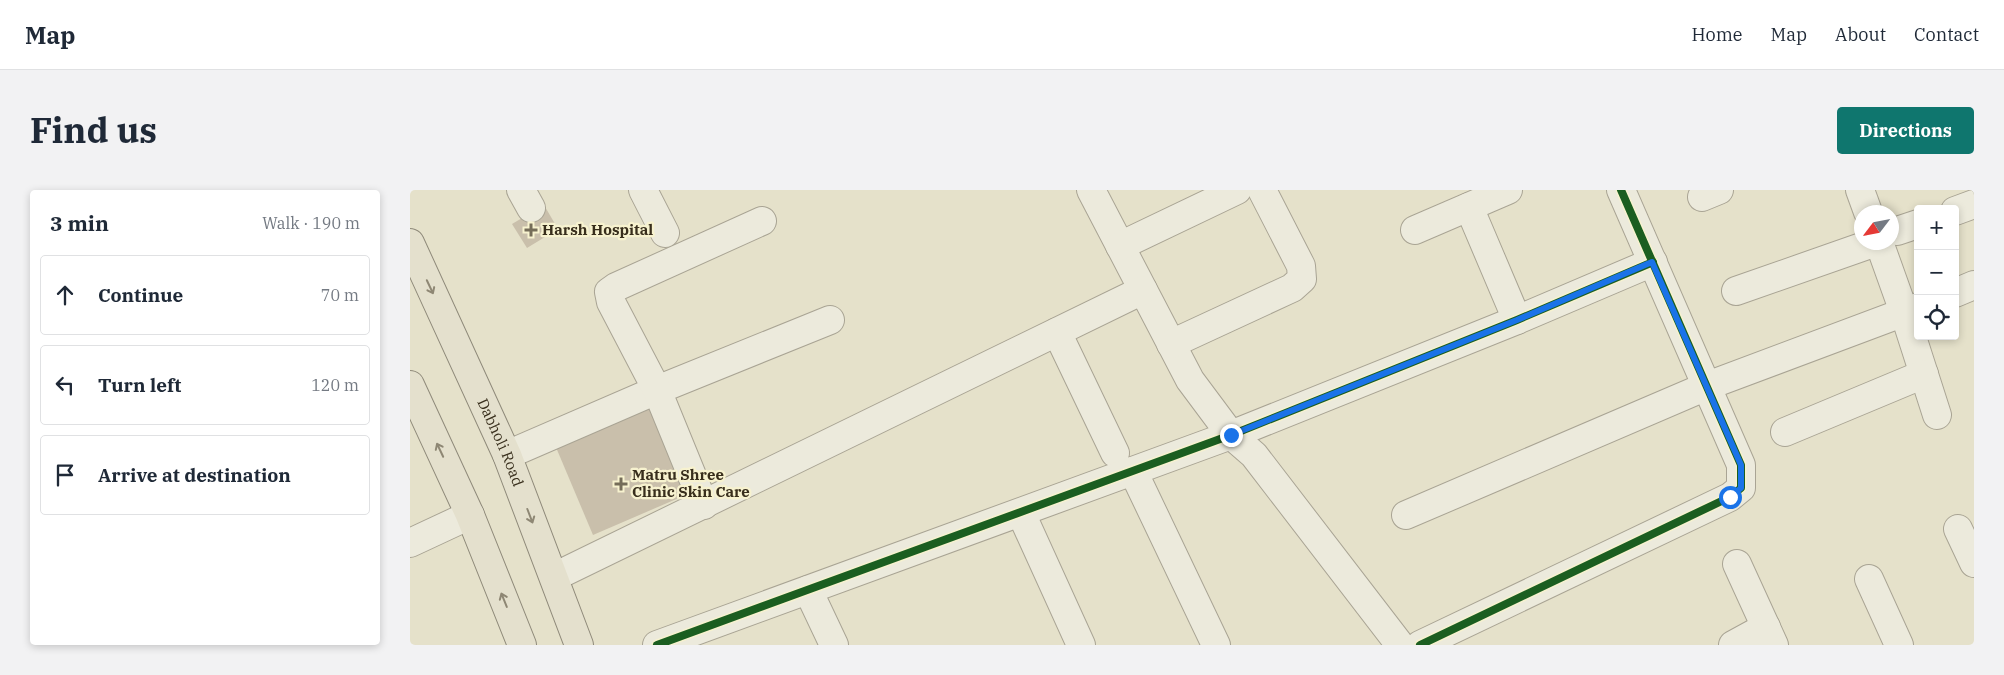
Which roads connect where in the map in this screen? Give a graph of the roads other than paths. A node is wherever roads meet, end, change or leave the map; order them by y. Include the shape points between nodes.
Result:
1 (644, 190) edge
2 (1091, 190) edge
3 (1237, 190) edge
4 (1262, 190) edge
5 (1508, 190) edge
6 (1621, 190) edge
7 (1860, 190) edge
8 (1974, 204) edge
9 (1865, 205) edge
10 (1469, 207) junction
11 (1959, 210) edge
12 (762, 221) dead end
13 (1415, 230) dead end
14 (665, 234) dead end
15 (410, 243) edge
16 (1120, 246) junction
17 (1854, 249) edge
18 (1896, 250) edge
19 (1652, 262) junction
20 (1974, 286) edge
21 (1143, 290) junction
22 (1736, 291) dead end
23 (1959, 291) edge
24 (1911, 309) edge
25 (830, 320) dead end
26 (1517, 320) junction
27 (1057, 332) junction
28 (1171, 344) junction
29 (1924, 374) junction
30 (410, 385) edge
31 (1707, 386) junction
32 (657, 390) junction
33 (1937, 416) dead end
34 (1784, 432) dead end
35 (1231, 435) junction
36 (507, 455) junction
37 (1124, 462) junction
38 (704, 505) junction
39 (1021, 513) junction
40 (470, 515) junction
41 (1406, 515) dead end
42 (1958, 529) dead end
43 (410, 543) edge
44 (1974, 563) edge
45 (1736, 564) dead end
46 (554, 577) junction
47 (1869, 579) dead end
48 (808, 590) junction
49 (1770, 636) edge
50 (707, 637) edge
51 (522, 645) edge
52 (579, 645) edge
53 (657, 645) edge
54 (834, 645) edge
55 (1081, 645) edge
56 (1216, 645) edge
57 (1400, 645) edge
58 (1420, 645) edge
59 (1734, 645) edge
60 (1899, 645) edge

1 - 14 street
2 - 16 street
3 - 16 street
4 - 28 street via 1302,266 1302,280 1292,288
5 - 10 street
6 - 19 street
7 - 9 street
8 - 11 street
10 - 13 street
10 - 26 street
12 - 32 street via 609,292 611,302
15 -> 36 main road, Dabholi Road
16 - 21 street
17 - 22 street
18 - 24 street
19 - 26 street
19 - 31 street
20 - 23 street
21 - 27 street
21 - 28 street
24 - 29 street
24 - 31 street
25 - 32 street
26 - 35 street
27 - 37 street
27 - 38 street
28 - 35 street via 1190,380
29 - 33 street
29 - 34 street
40 -> 30 main road
31 - 41 street
31 - 58 street via 1741,465 1741,488 1730,497
32 - 36 street
32 - 38 street
35 - 37 street
35 - 57 street via 1254,455
36 -> 46 main road, Dabholi Road
37 - 39 street
37 - 56 street
38 - 46 street
39 - 48 street
39 - 55 street
40 - 43 street
51 -> 40 main road
42 - 44 street
45 - 49 street
46 - 52 main road, Dabholi Road
47 - 60 street
48 - 50 street
48 - 54 street
49 - 59 street
50 - 53 street

